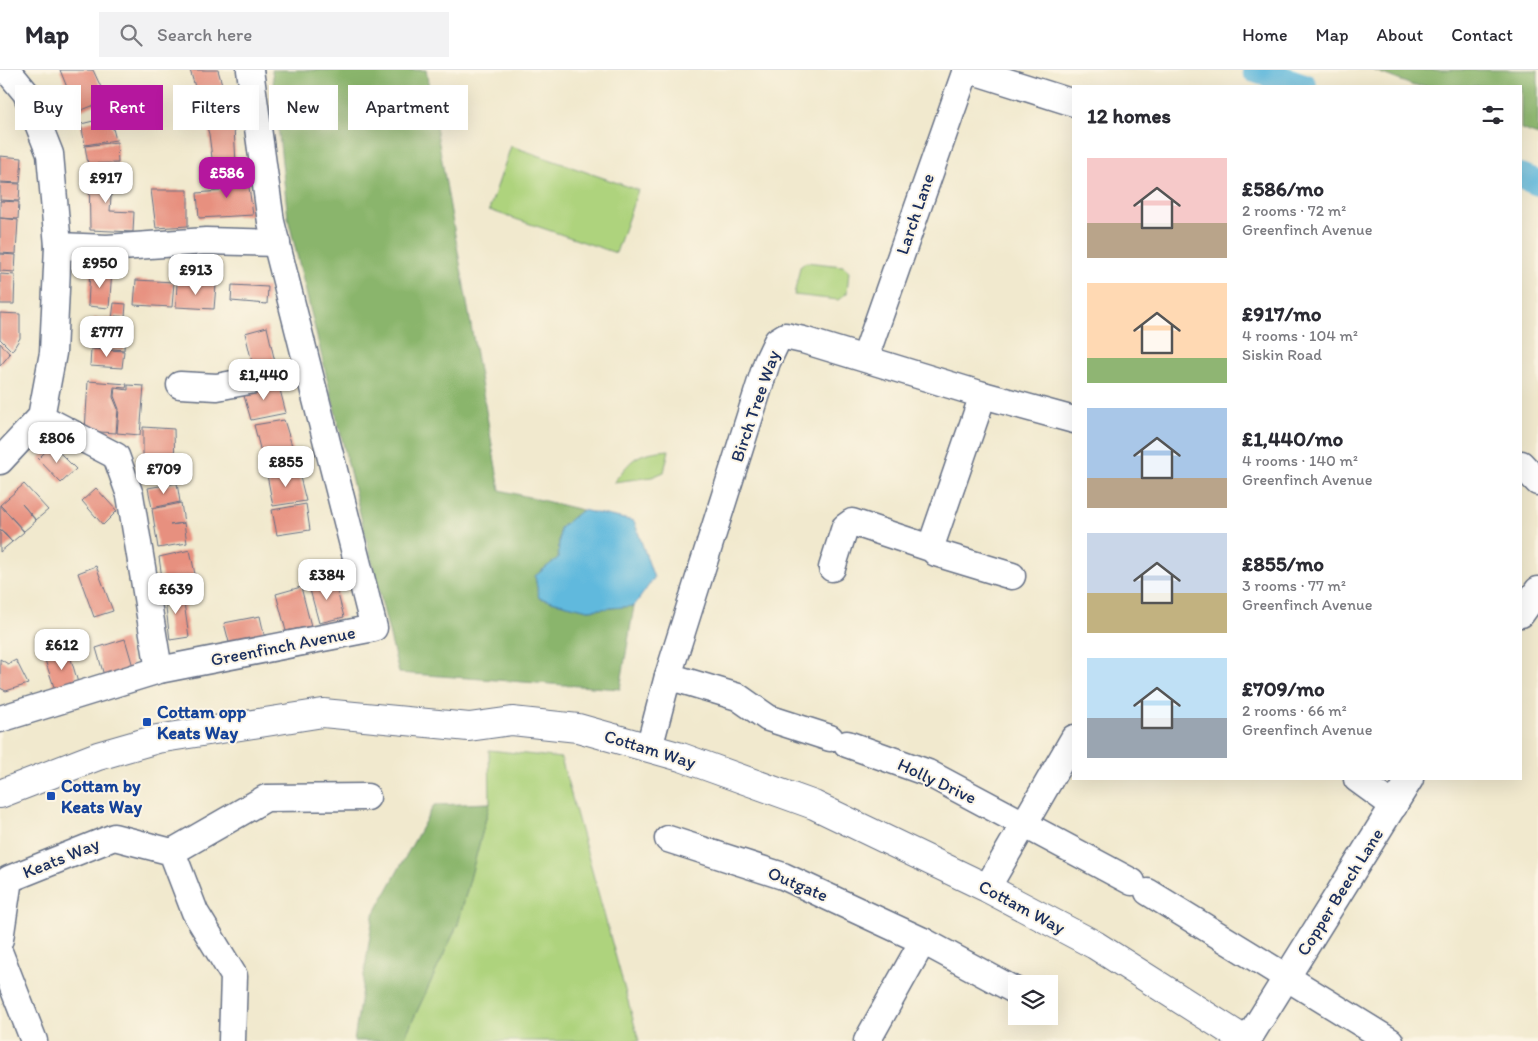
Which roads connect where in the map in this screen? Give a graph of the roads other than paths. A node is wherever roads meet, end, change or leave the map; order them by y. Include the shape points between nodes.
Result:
1 (7, 70) edge
2 (250, 70) edge
3 (966, 70) edge
4 (970, 70) edge
5 (1072, 102) edge
6 (277, 243) junction
7 (58, 246) junction
8 (865, 358) junction
9 (308, 370) junction
10 (180, 385) dead end
11 (983, 395) junction
12 (41, 417) junction
13 (1072, 419) edge
14 (1, 458) edge
15 (1522, 465) edge
16 (1538, 482) edge
17 (933, 549) junction
18 (832, 568) dead end
19 (1012, 576) dead end
20 (1538, 590) edge
21 (1522, 613) edge
22 (159, 670) junction
23 (668, 676) junction
24 (0, 719) edge
25 (1072, 741) edge
26 (649, 748) junction
27 (1358, 780) edge
28 (1409, 780) edge
29 (0, 794) edge
30 (367, 797) dead end
31 (1394, 806) junction
32 (1024, 823) junction
33 (668, 839) dead end
34 (172, 852) junction
35 (987, 888) junction
36 (0, 939) edge
37 (923, 942) junction
38 (0, 954) edge
39 (1286, 978) junction
40 (1008, 987) edge
41 (34, 1041) edge
42 (232, 1041) edge
43 (867, 1041) edge
44 (1247, 1041) edge
45 (1390, 1041) edge

1 - 7 street via 26,93 50,154
2 - 6 street, Greenfinch Avenue via 271,222
3 - 8 street, Larch Lane
4 - 5 street
6 - 7 street via 206,241 107,248
6 - 9 street, Greenfinch Avenue
7 - 12 street via 54,353
8 - 11 street, Birch Tree Way
8 - 23 street, Birch Tree Way via 785,336 777,341
9 - 10 street via 216,387
9 - 22 street, Greenfinch Avenue via 374,628
11 - 13 street, Birch Tree Way
11 - 17 street via 931,546
12 - 14 street
12 - 22 street via 116,456 130,495
15 - 16 street
17 - 18 street via 852,522 845,527
17 - 19 street via 936,553
20 - 21 street
22 - 24 street, Greenfinch Avenue
23 - 26 street, Birch Tree Way
23 - 32 street, Holly Drive via 738,697 768,718 928,773
25 - 32 street
26 - 29 main road, Cottam Way via 578,728 512,720 469,727 323,713 157,739 98,756
26 - 35 main road, Cottam Way via 814,805
27 - 31 street
28 - 31 street, Copper Beech Lane
30 - 34 street via 266,798
31 - 39 street, Copper Beech Lane
32 - 35 street
32 - 39 street, Holly Drive via 1140,887
33 - 37 street, Outgate via 783,876
34 - 36 street, Keats Way via 114,837 9,879
34 - 42 street via 196,912 234,976
35 - 44 main road, Cottam Way via 1095,945
37 - 40 street, Outgate
37 - 43 street
38 - 41 street
39 - 44 street, Copper Beech Lane
39 - 45 street

